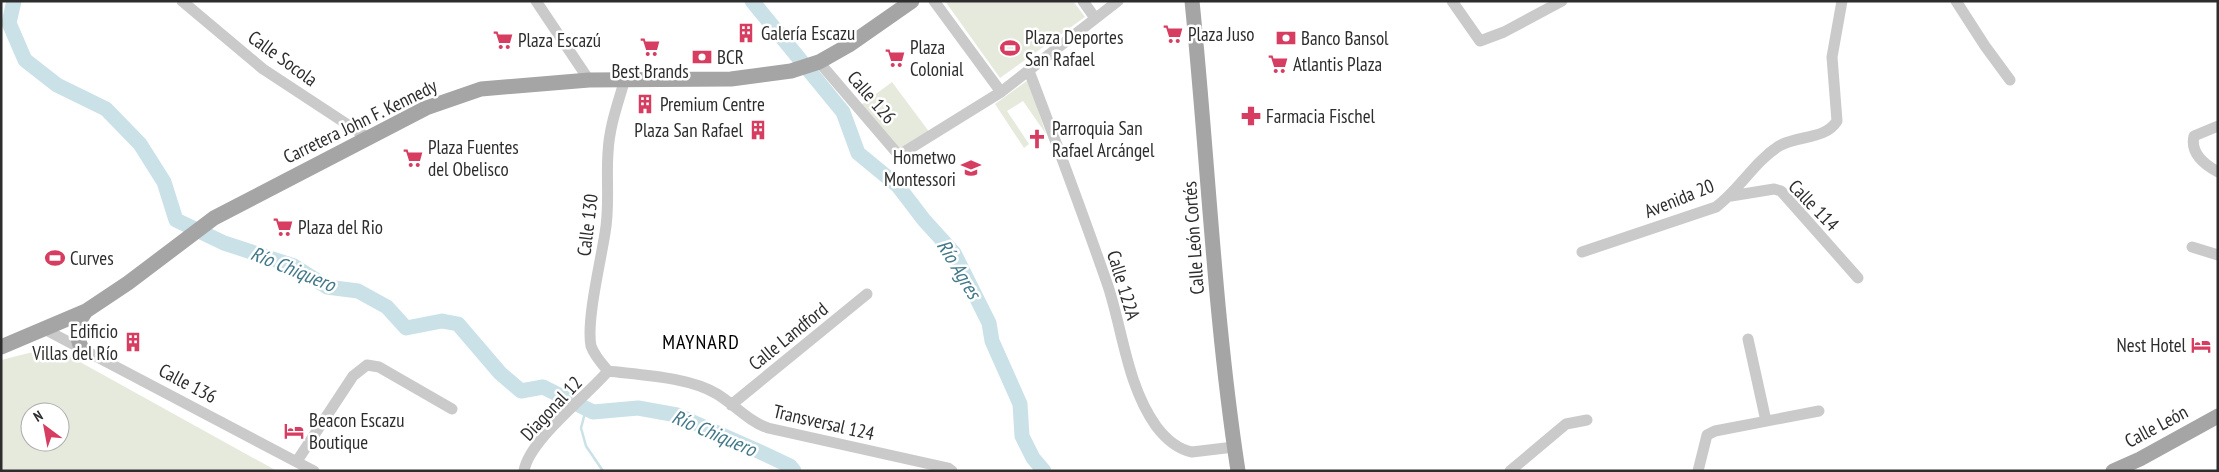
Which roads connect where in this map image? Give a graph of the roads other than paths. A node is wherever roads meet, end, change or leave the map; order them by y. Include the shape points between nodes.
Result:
1 (182, 1) edge
2 (536, 1) edge
3 (912, 1) edge
4 (934, 1) edge
5 (1083, 1) edge
6 (1118, 1) edge
7 (1192, 1) edge
8 (1452, 1) edge
9 (1562, 1) edge
10 (1842, 1) edge
11 (1956, 1) edge
12 (1095, 18) junction
13 (815, 63) junction
14 (1029, 71) junction
15 (625, 79) junction
16 (589, 80) junction
17 (2010, 80) dead end
18 (1001, 92) junction
19 (2218, 126) edge
20 (368, 138) junction
21 (2218, 172) edge
22 (1731, 196) junction
23 (2192, 247) dead end
24 (1582, 252) dead end
25 (2218, 255) edge
26 (1858, 278) dead end
27 (867, 294) dead end
28 (86, 311) junction
29 (46, 330) junction
30 (1748, 339) dead end
31 (1, 347) edge
32 (81, 347) junction
33 (608, 371) junction
34 (731, 405) junction
35 (452, 409) dead end
36 (1819, 411) dead end
37 (2218, 416) edge
38 (1587, 420) dead end
39 (1766, 421) junction
40 (1234, 448) junction
41 (297, 461) junction
42 (314, 471) edge
43 (524, 471) edge
44 (952, 471) edge
45 (1238, 471) edge
46 (1510, 471) edge
47 (1698, 471) edge
48 (2113, 471) edge

1 - 20 street, Calle Socola via 263,69
2 - 16 street
3 - 13 main road, Carretera John F. Kennedy via 849,45
4 - 18 street
5 - 12 street
6 - 12 street
7 - 40 main road, Calle León Cortés via 1222,360
8 - 9 street via 1480,41
10 - 22 street, Avenida 20 via 1832,57 1837,120 1829,131 1780,146 1763,158
11 - 17 street
12 - 14 street
13 - 15 main road, Carretera John F. Kennedy via 791,71 731,79
13 - 18 street, Calle 126 via 901,154
14 - 18 street
14 - 40 street, Calle 122A via 1109,288 1128,362 1146,409 1167,439 1185,451
15 - 16 main road, Carretera John F. Kennedy
15 - 33 street, Calle 130 via 612,121 606,231 591,321 592,346
16 - 20 main road, Carretera John F. Kennedy via 481,89 426,108
19 - 21 street via 2194,136 2192,144 2197,156
20 - 28 main road, Carretera John F. Kennedy via 214,218
22 - 24 street, Avenida 20 via 1716,207
22 - 26 street, Calle 114 via 1774,189 1781,191
23 - 25 street
27 - 34 street, Calle Landford
28 - 29 main road, Carretera John F. Kennedy
28 - 32 main road via 78,324
29 - 31 main road, Carretera John F. Kennedy
29 - 32 street, Calle 136
30 - 39 street
32 - 41 street, Calle 136
33 - 34 street, Transversal 124 via 703,387
33 - 43 street, Diagonal 12 via 542,437
34 - 44 street, Transversal 124 via 758,425 768,428
35 - 41 street via 379,367 367,365 353,376
36 - 39 street
37 - 48 main road, Calle León
38 - 46 street via 1566,424
39 - 47 street via 1715,431 1707,436
40 - 45 main road, Calle León Cortés
41 - 42 street, Calle 136

